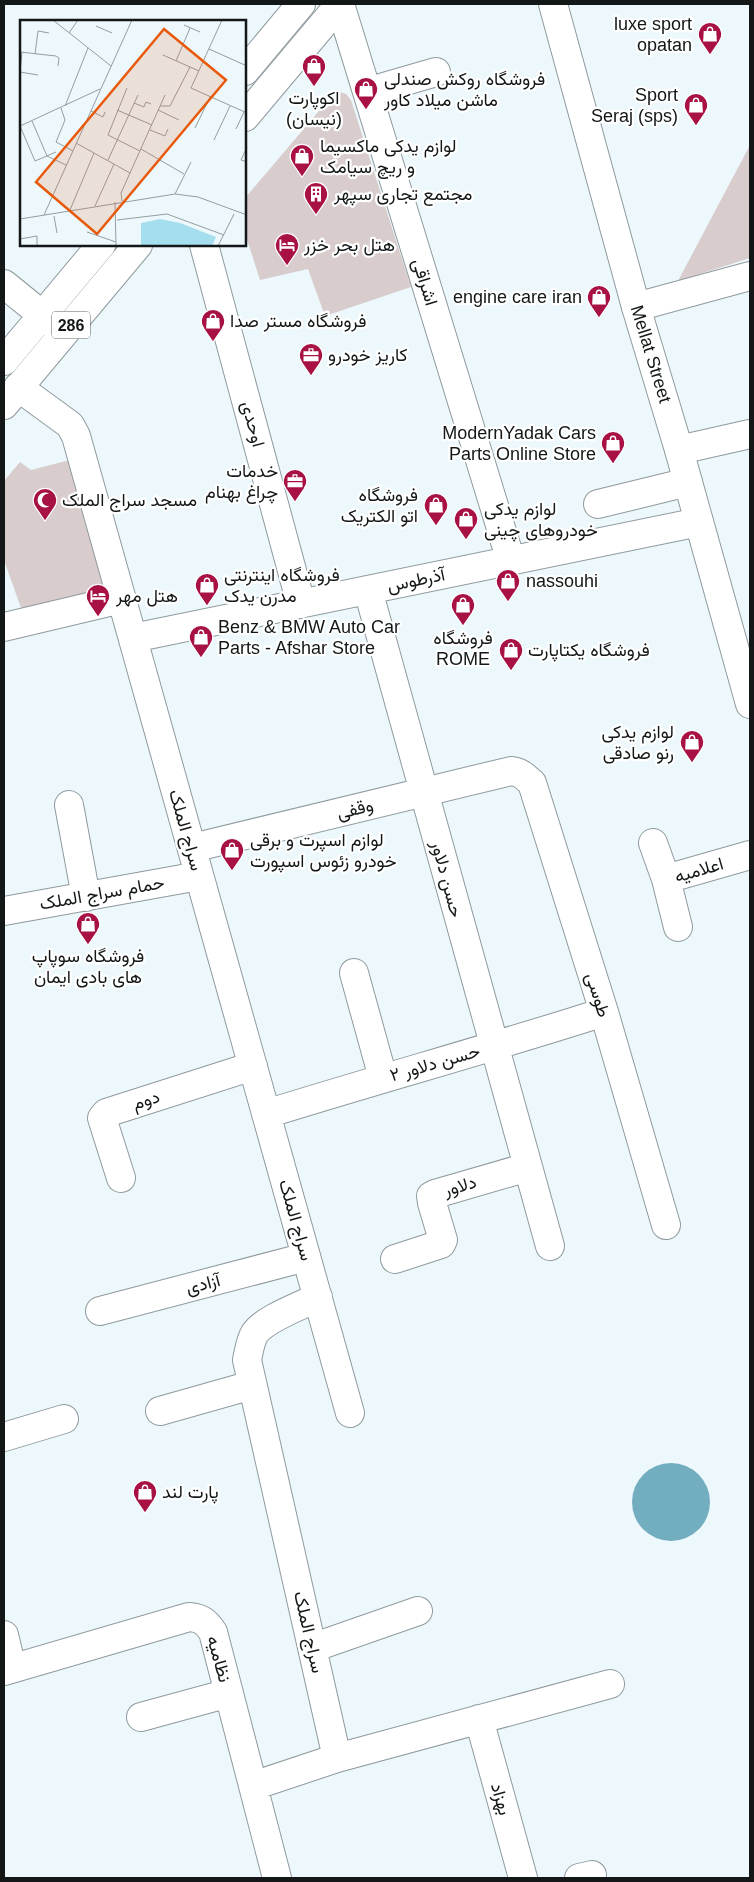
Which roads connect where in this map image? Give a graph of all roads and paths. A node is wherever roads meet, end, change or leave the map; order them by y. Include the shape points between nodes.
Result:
1 (301, 4) edge
2 (340, 4) edge
3 (553, 4) edge
4 (246, 70) edge
5 (436, 72) dead end
6 (367, 92) junction
7 (246, 116) edge
8 (99, 246) edge
9 (137, 246) edge
10 (204, 246) edge
11 (750, 276) edge
12 (4, 284) edge
13 (636, 307) junction
14 (42, 315) junction
15 (64, 334) junction
16 (4, 361) edge
17 (11, 396) edge
18 (750, 434) edge
19 (679, 450) junction
20 (688, 482) junction
21 (598, 504) dead end
22 (699, 522) junction
23 (511, 561) junction
24 (368, 590) junction
25 (122, 599) junction
26 (301, 604) junction
27 (4, 627) edge
28 (132, 638) junction
29 (750, 704) edge
30 (518, 771) joint
31 (424, 793) junction
32 (68, 805) dead end
33 (653, 843) dead end
34 (192, 848) junction
35 (750, 855) edge
36 (200, 876) junction
37 (666, 879) junction
38 (86, 897) junction
39 (4, 910) edge
40 (678, 926) dead end
41 (354, 973) dead end
42 (604, 1012) junction
43 (494, 1047) junction
44 (253, 1066) junction
45 (383, 1078) junction
46 (266, 1114) junction
47 (528, 1167) junction
48 (121, 1178) dead end
49 (666, 1225) dead end
50 (550, 1246) dead end
51 (306, 1257) junction
52 (395, 1259) dead end
53 (318, 1297) junction
54 (100, 1312) dead end
55 (250, 1372) junction
56 (160, 1411) dead end
57 (350, 1413) dead end
58 (64, 1419) dead end
59 (4, 1437) edge
60 (418, 1611) dead end
61 (4, 1635) edge
62 (312, 1648) junction
63 (8, 1670) edge
64 (610, 1684) dead end
65 (229, 1693) junction
66 (141, 1717) dead end
67 (479, 1719) junction
68 (337, 1758) junction
69 (253, 1786) junction
70 (277, 1878) edge
71 (523, 1878) edge

1 - 4 street
2 - 6 street, اشراقی
2 - 7 street
3 - 13 street, Mellat Street
5 - 6 street
6 - 23 street, اشراقی
8 - 14 street
9 - 15 street, 286
10 - 26 street, اوحدی
11 - 13 street
12 - 14 street
13 - 19 street, Mellat Street
14 - 15 street
14 - 16 street
15 - 17 street, 286
17 - 25 street, سراج الملک via 70,425 76,436
18 - 19 street
19 - 20 street, Mellat Street
20 - 21 street
20 - 22 street, Mellat Street
22 - 23 street, آذرطوس
22 - 29 street, Mellat Street
23 - 24 street, آذرطوس
24 - 26 street, آذرطوس
24 - 31 street, حسن دلاور
25 - 27 street
25 - 28 street, سراج الملک
26 - 28 street, آذرطوس
28 - 34 street, سراج الملک
30 - 31 street, وقفی
30 - 42 street, طوسی via 532,783
31 - 34 street, وقفی
31 - 43 street, حسن دلاور
32 - 38 street
33 - 37 street
34 - 36 street, سراج الملک
35 - 37 street, اعلامیه
36 - 38 street, حمام سراج الملک
36 - 44 street, سراج الملک
37 - 40 street, اعلامیه
38 - 39 street, حمام سراج الملک
41 - 45 street
42 - 43 street, حسن دلاور ۲
42 - 49 street, طوسی
43 - 45 street, حسن دلاور ۲
43 - 47 street, حسن دلاور
44 - 46 street, سراج الملک
44 - 48 street, دوم via 106,1113 102,1118
45 - 46 street, حسن دلاور ۲
46 - 51 street, سراج الملک
47 - 50 street, حسن دلاور
47 - 52 street, دلاور via 431,1196 444,1240 441,1244
51 - 53 street, سراج الملک
51 - 54 street, آزادی
53 - 55 street via 261,1328 252,1340
53 - 57 street, سراج الملک
55 - 56 street
55 - 62 street, سراج الملک
58 - 59 street
60 - 62 street
61 - 63 street
62 - 68 street, سراج الملک
63 - 65 street, نظامیه via 198,1617 206,1621 213,1632
64 - 67 street
65 - 66 street
65 - 69 street, نظامیه
67 - 68 street
67 - 71 street, بهزاد
68 - 69 street
69 - 70 street, نظامیه

